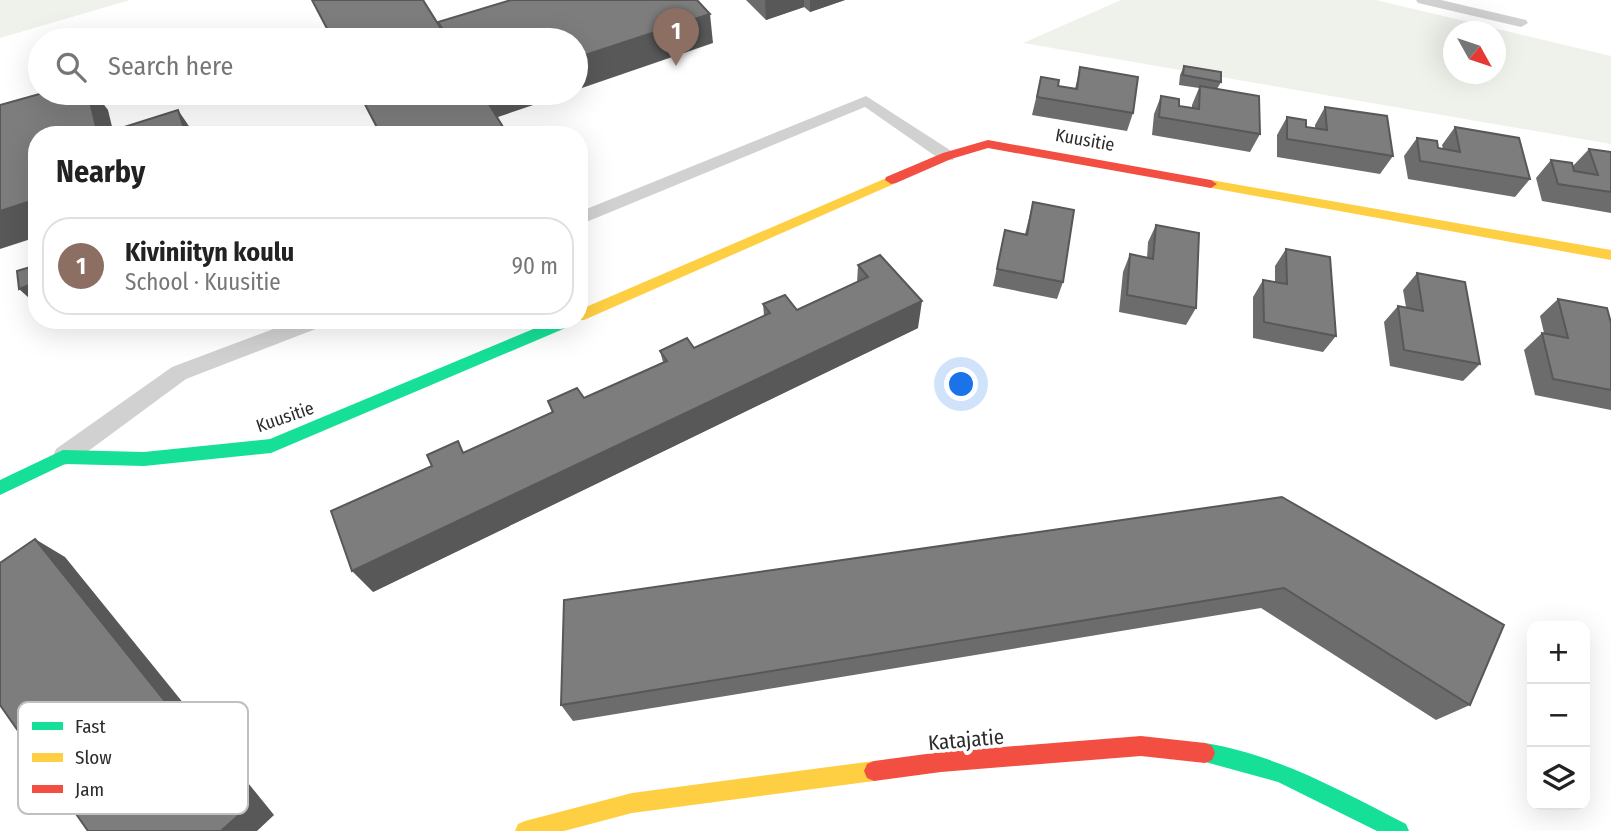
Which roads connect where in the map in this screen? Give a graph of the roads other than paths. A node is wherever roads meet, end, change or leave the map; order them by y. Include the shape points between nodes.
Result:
1 (1423, 0) edge
2 (1521, 23) dead end
3 (947, 156) junction
4 (588, 215) edge
5 (1611, 255) edge
6 (588, 312) edge
7 (295, 329) edge
8 (549, 329) edge
9 (63, 457) junction
10 (0, 488) edge
11 (525, 831) edge
12 (1399, 831) edge

1 - 2 lane
3 - 4 lane via 866,102
3 - 5 street, Kuusitie via 988,144 1015,148
3 - 6 street, Kuusitie
7 - 9 lane via 179,373
8 - 9 street, Kuusitie via 271,446 144,459
9 - 10 street, Kuusitie
11 - 12 street, Katajatie via 632,803 942,762 1141,746 1236,756

